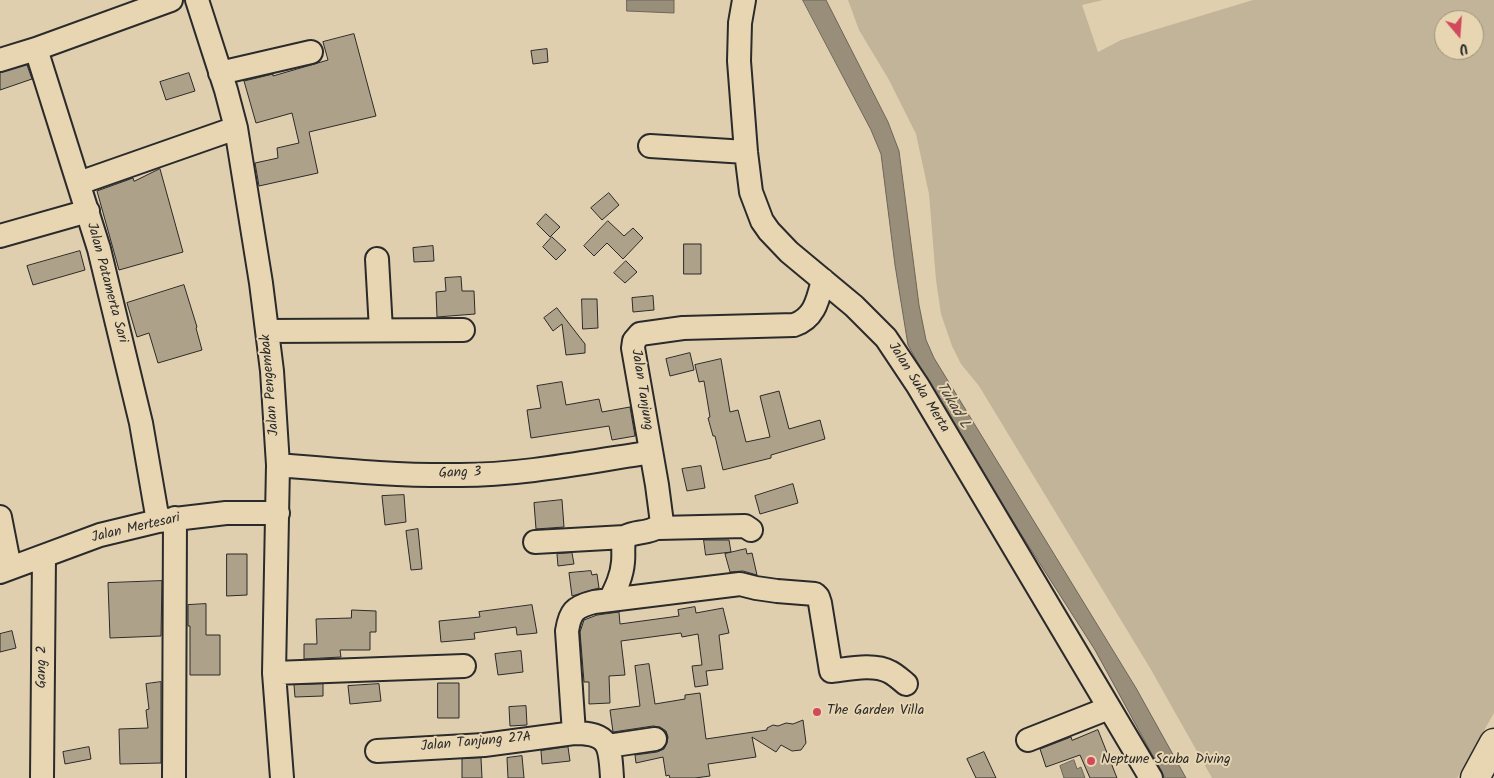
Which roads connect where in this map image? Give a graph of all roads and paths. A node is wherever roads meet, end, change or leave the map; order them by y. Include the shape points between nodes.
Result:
1 (171, 0) edge
2 (197, 0) edge
3 (744, 0) edge
4 (36, 49) junction
5 (311, 52) dead end
6 (0, 60) edge
7 (220, 72) junction
8 (236, 128) junction
9 (650, 146) dead end
10 (746, 152) junction
11 (79, 183) junction
12 (88, 211) junction
13 (0, 236) edge
14 (377, 259) dead end
15 (824, 280) junction
16 (381, 330) junction
17 (463, 330) dead end
18 (267, 331) junction
19 (640, 454) dead end
20 (278, 465) junction
21 (278, 513) junction
22 (0, 517) edge
23 (167, 519) junction
24 (658, 528) junction
25 (751, 530) dead end
26 (625, 537) junction
27 (535, 542) dead end
28 (44, 557) junction
29 (5, 570) edge
30 (610, 600) junction
31 (464, 666) dead end
32 (274, 673) junction
33 (906, 684) dead end
34 (1109, 708) junction
35 (574, 733) junction
36 (655, 739) dead end
37 (1028, 740) dead end
38 (1494, 744) edge
39 (608, 746) junction
40 (377, 751) dead end
41 (42, 778) edge
42 (174, 778) edge
43 (282, 778) edge
44 (612, 778) edge
45 (1151, 778) edge
46 (1475, 778) edge

1 - 4 street
2 - 7 street, Jalan Pengembak
3 - 10 street, Jalan Suka Merta via 739,61
4 - 6 street
4 - 11 street, Jalan Patamerta Sari
5 - 7 street
7 - 8 street, Jalan Pengembak
8 - 11 street
8 - 18 street, Jalan Pengembak
9 - 10 street
10 - 15 street, Jalan Suka Merta via 751,192 762,221 788,252
11 - 12 street, Jalan Patamerta Sari
12 - 13 street
12 - 23 street, Jalan Patamerta Sari
14 - 16 street
15 - 24 street, Jalan Tanjung via 810,316 794,325 662,330 640,334 634,341 662,515
15 - 34 street, Jalan Suka Merta via 870,321 897,353
16 - 17 street
16 - 18 street
18 - 20 street, Jalan Pengembak
19 - 20 street, Gang 3 via 528,470 461,475 397,475
20 - 21 street, Jalan Pengembak
21 - 23 street, Jalan Mertesari via 226,512
21 - 32 street, Jalan Pengembak
22 - 29 street
23 - 28 street, Jalan Mertesari via 100,535
23 - 42 street, Jalan Patamerta Sari
24 - 25 street via 745,526
24 - 26 street
26 - 27 street
26 - 30 street via 622,570
28 - 29 street, Jalan Mertesari
28 - 41 street, Gang 2
30 - 33 street via 740,584 815,594 831,671 880,669 889,671
30 - 35 street via 583,605 569,618 567,632
31 - 32 street
32 - 43 street, Jalan Pengembak
34 - 37 street
34 - 45 street, Jalan Suka Merta
35 - 39 street via 596,736
35 - 40 street, Jalan Tanjung 27A via 484,745
36 - 39 street
38 - 46 highway
39 - 44 street

